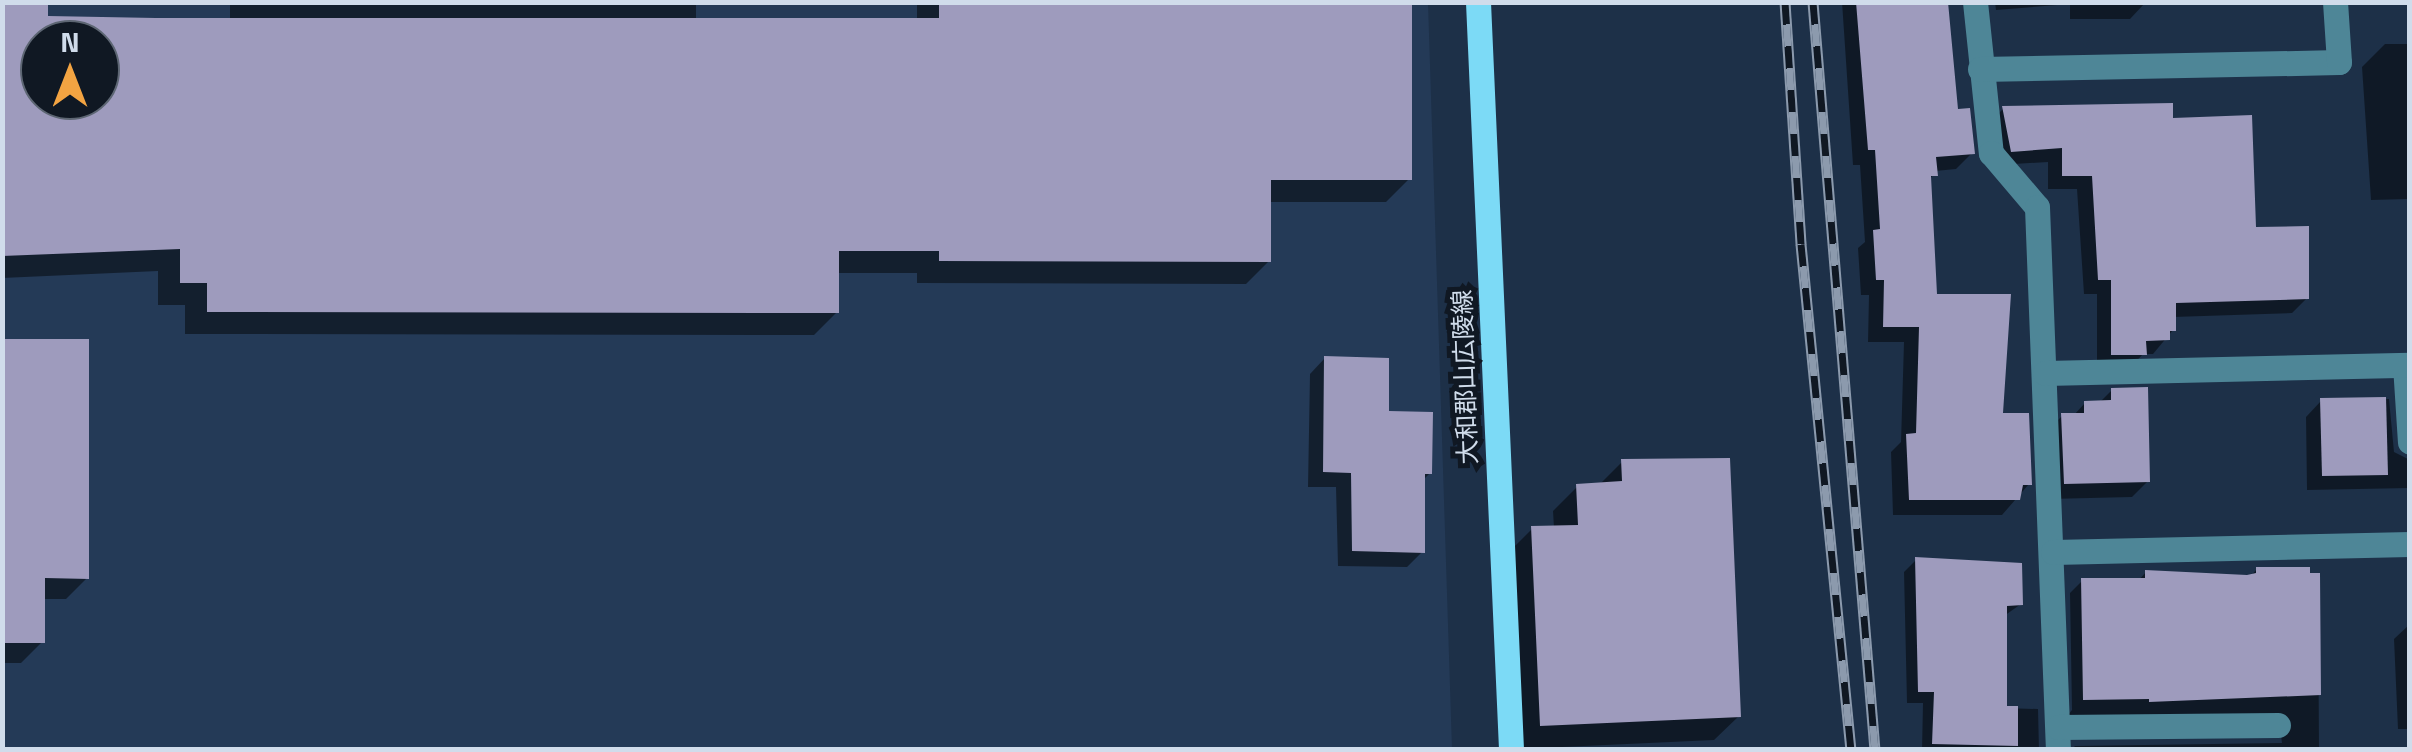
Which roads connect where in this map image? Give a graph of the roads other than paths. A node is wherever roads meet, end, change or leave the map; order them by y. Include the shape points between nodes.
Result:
1 (1478, 2) edge
2 (1975, 2) edge
3 (2335, 2) edge
4 (1980, 69) junction
5 (2408, 365) edge
6 (2045, 373) junction
7 (2410, 442) edge
8 (2410, 544) edge
9 (2053, 552) junction
10 (2278, 725) dead end
11 (2058, 738) edge
12 (1510, 750) edge

1 - 12 main road, 大和郡山広陵線
2 - 4 street
3 - 4 street via 2339,62
4 - 6 street via 1991,152 2037,208
5 - 6 street
5 - 7 street
6 - 9 street
8 - 9 street
9 - 11 street
10 - 11 street

